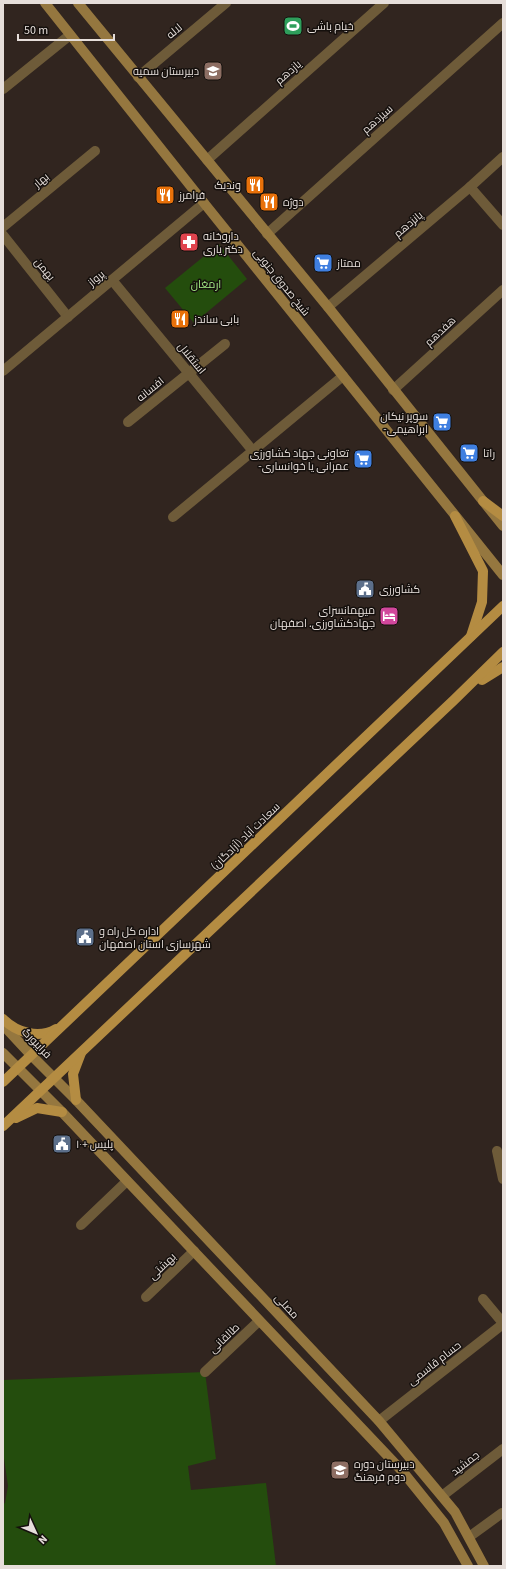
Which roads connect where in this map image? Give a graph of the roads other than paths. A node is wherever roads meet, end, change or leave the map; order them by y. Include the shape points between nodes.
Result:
1 (45, 3) edge
2 (78, 3) edge
3 (226, 3) edge
4 (384, 3) edge
5 (503, 23) edge
6 (70, 35) junction
7 (138, 76) junction
8 (3, 89) edge
9 (94, 151) dead end
10 (503, 157) edge
11 (207, 160) junction
12 (470, 187) junction
13 (204, 204) junction
14 (503, 225) edge
15 (3, 227) edge
16 (267, 234) junction
17 (3, 235) edge
18 (112, 280) junction
19 (503, 290) edge
20 (328, 307) junction
21 (68, 317) junction
22 (225, 344) dead end
23 (3, 371) edge
24 (188, 374) junction
25 (342, 376) junction
26 (394, 390) junction
27 (128, 422) dead end
28 (253, 452) junction
29 (483, 501) junction
30 (455, 516) junction
31 (503, 516) edge
32 (173, 517) dead end
33 (503, 526) edge
34 (503, 575) edge
35 (503, 606) edge
36 (470, 637) junction
37 (503, 652) edge
38 (503, 667) edge
39 (454, 700) junction
40 (3, 1019) edge
41 (3, 1025) edge
42 (63, 1025) junction
43 (82, 1050) junction
44 (3, 1053) edge
45 (31, 1055) junction
46 (18, 1068) junction
47 (54, 1078) junction
48 (3, 1082) edge
49 (41, 1090) junction
50 (76, 1100) junction
51 (62, 1112) junction
52 (4, 1124) edge
53 (497, 1151) dead end
54 (503, 1179) edge
55 (127, 1181) junction
56 (81, 1225) dead end
57 (194, 1251) junction
58 (221, 1253) junction
59 (208, 1266) junction
60 (146, 1297) dead end
61 (483, 1299) dead end
62 (259, 1321) junction
63 (503, 1324) edge
64 (205, 1372) dead end
65 (379, 1421) junction
66 (503, 1448) edge
67 (442, 1496) junction
68 (502, 1513) edge
69 (469, 1537) junction
70 (468, 1566) edge
71 (484, 1566) edge

1 - 6 main road, شیخ صدوق جنوبی
2 - 7 main road, شیخ صدوق جنوبی
3 - 7 street, لاله
4 - 11 street, یازدهم
5 - 16 street, سیزدهم
6 - 8 street
6 - 13 main road, شیخ صدوق جنوبی
7 - 11 main road, شیخ صدوق جنوبی
9 - 15 street, بهار
10 - 12 street, پانزدهم
11 - 16 main road, شیخ صدوق جنوبی
12 - 14 street
12 - 20 street, پانزدهم
13 - 18 street, پرواز
13 - 25 main road, شیخ صدوق جنوبی
16 - 20 main road, شیخ صدوق جنوبی
17 - 21 street, بهمن
18 - 21 street, پرواز
18 - 24 street, استقلال
19 - 26 street, هفدهم
20 - 26 main road, شیخ صدوق جنوبی
21 - 23 street, پرواز
22 - 24 street, افسانه
24 - 27 street, افسانه
24 - 28 street, استقلال
25 - 28 street
25 - 30 main road, شیخ صدوق جنوبی
26 - 29 main road, شیخ صدوق جنوبی
28 - 32 street
29 - 31 main road
29 - 33 main road, شیخ صدوق جنوبی
30 - 34 main road, شیخ صدوق جنوبی
30 - 36 main road via 483,571 482,602
35 - 36 main road, سعادت آباد (آزادگان)
36 - 42 main road, سعادت آباد (آزادگان)
37 - 39 main road
38 - 39 main road via 490,673
39 - 43 main road
40 - 42 main road via 20,1031 38,1035 50,1033
41 - 45 main road, فرایبورگ
42 - 45 main road, سعادت آباد (آزادگان)
43 - 47 main road
43 - 50 main road via 73,1074
44 - 46 main road
45 - 46 main road, سعادت آباد (آزادگان)
45 - 47 main road, فرایبورگ
46 - 48 main road, سعادت آباد (آزادگان)
46 - 49 main road
47 - 49 main road
47 - 50 main road, مصلی
49 - 51 main road
49 - 52 main road
50 - 58 main road, مصلی
51 - 52 main road via 37,1108
51 - 55 main road
53 - 54 street
55 - 56 street
55 - 57 main road
57 - 59 main road
57 - 60 street, بهشتی
58 - 59 main road
58 - 65 main road, مصلی
59 - 62 main road
61 - 63 street
62 - 64 street, طالقانی
62 - 70 main road via 403,1472 444,1523
63 - 65 street, حسام قاسمی
65 - 67 main road, مصلی
66 - 67 street, جمشید
67 - 69 main road, مصلی via 455,1512
68 - 69 street
69 - 71 main road, مصلی

